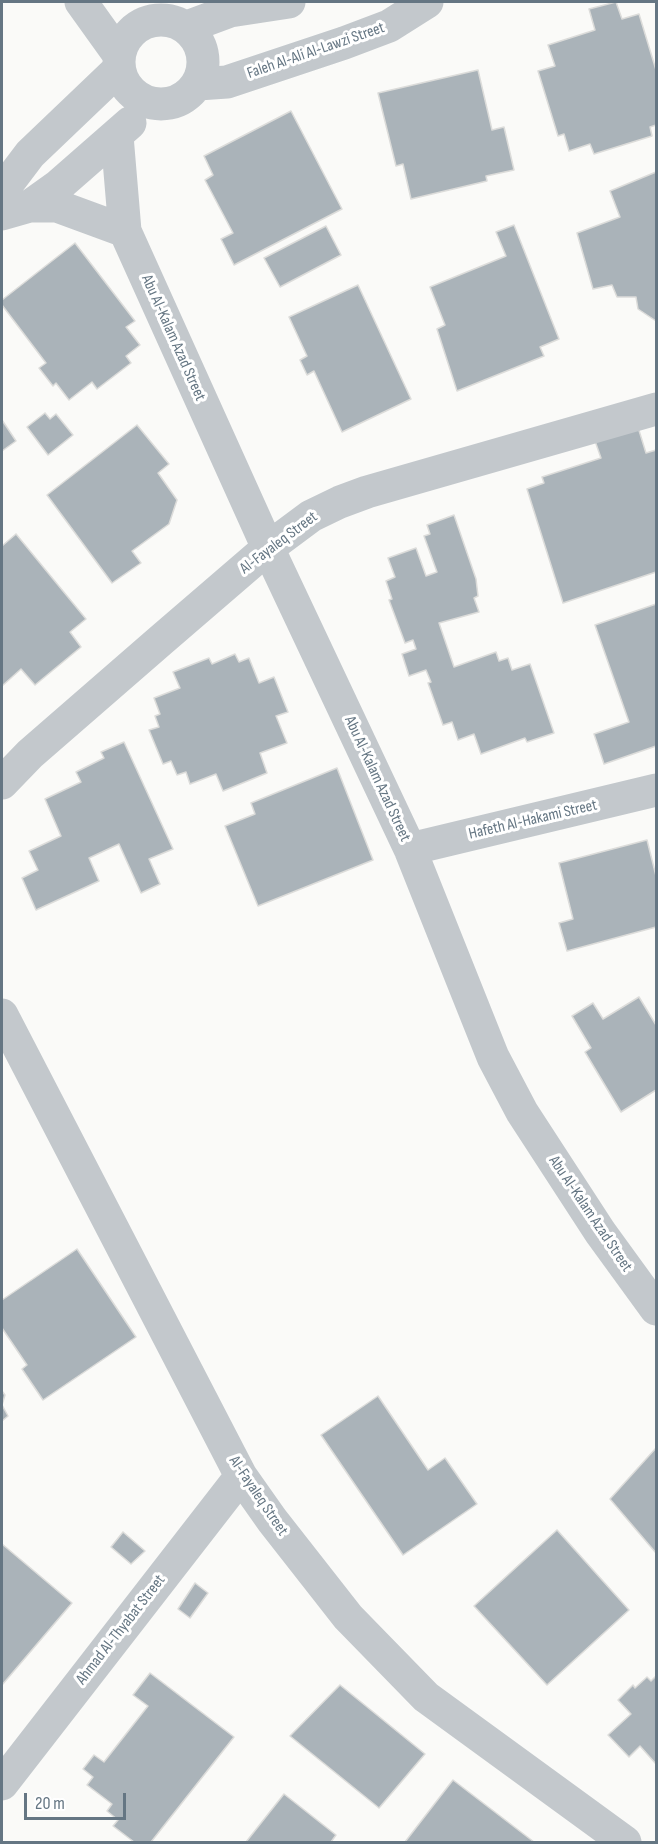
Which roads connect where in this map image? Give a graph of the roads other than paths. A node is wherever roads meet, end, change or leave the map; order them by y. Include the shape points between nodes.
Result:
1 (81, 2) edge
2 (289, 2) edge
3 (427, 2) edge
4 (174, 16) edge
5 (119, 62) junction
6 (198, 84) junction
7 (150, 102) junction
8 (117, 136) junction
9 (11, 204) edge
10 (125, 231) junction
11 (657, 409) edge
12 (268, 548) junction
13 (2, 783) edge
14 (657, 790) edge
15 (410, 849) junction
16 (2, 1015) edge
17 (657, 1309) edge
18 (241, 1476) junction
19 (2, 1784) edge
20 (625, 1842) edge

1 - 5 street
2 - 4 street
3 - 6 street, Faleh Al-Ali Al-Lawzi Street via 389,26 344,43 227,81
4 - 5 street via 135,28 124,41
4 - 6 street via 196,36 203,51 204,68
5 - 7 street via 132,93
5 - 9 street via 30,154
6 - 7 street via 173,103
7 - 8 street
8 - 9 street via 58,186
8 - 10 street, Abu Al-Kalam Azad Street
9 - 10 street via 57,206
10 - 12 street, Abu Al-Kalam Azad Street
11 - 12 street, Al-Fayaleq Street via 340,502 311,516
12 - 13 street, Al-Fayaleq Street via 30,754
12 - 15 street, Abu Al-Kalam Azad Street
14 - 15 street, Hafeth Al-Hakami Street
15 - 17 street, Abu Al-Kalam Azad Street via 493,1057 522,1112 600,1232
16 - 18 street, Al-Fayaleq Street
18 - 19 street, Ahmad Al-Thyabat Street
18 - 20 street, Al-Fayaleq Street via 348,1617 426,1697

